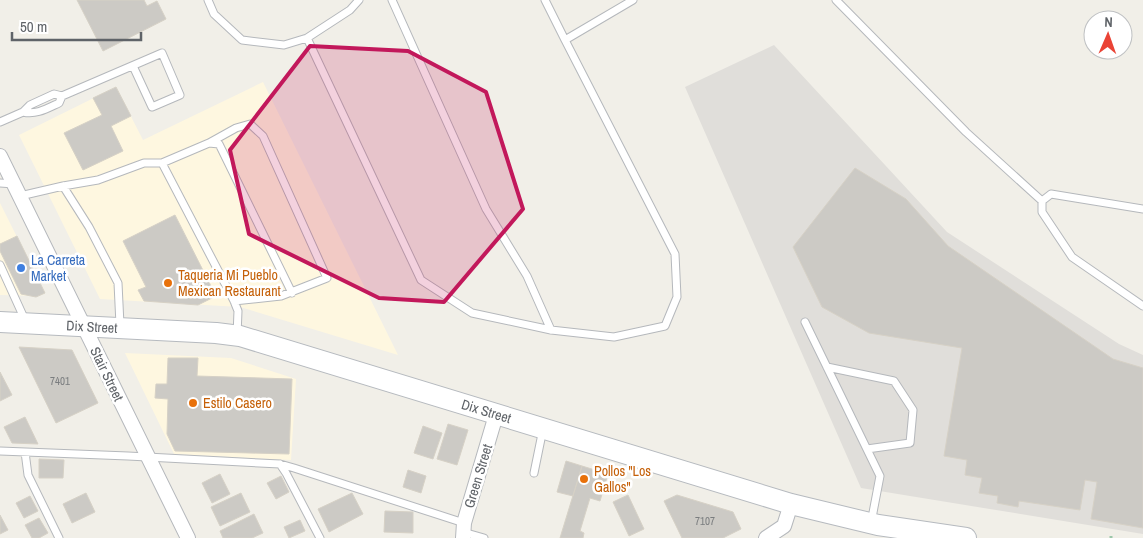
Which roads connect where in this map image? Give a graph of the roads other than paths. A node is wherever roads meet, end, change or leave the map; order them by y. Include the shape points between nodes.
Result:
1 (208, 0) edge
2 (359, 0) edge
3 (392, 0) edge
4 (545, 0) edge
5 (633, 0) edge
6 (836, 0) edge
7 (307, 38) junction
8 (565, 40) junction
9 (133, 66) junction
10 (0, 122) edge
11 (210, 143) junction
12 (0, 156) edge
13 (162, 163) junction
14 (63, 186) junction
15 (11, 188) edge
16 (1042, 201) junction
17 (1143, 209) edge
18 (0, 265) edge
19 (292, 293) junction
20 (234, 301) junction
21 (1143, 306) edge
22 (0, 322) edge
23 (805, 322) dead end
24 (26, 323) junction
25 (84, 326) junction
26 (120, 328) junction
27 (551, 330) junction
28 (237, 336) junction
29 (827, 367) junction
30 (496, 415) junction
31 (543, 429) junction
32 (867, 449) junction
33 (0, 451) edge
34 (25, 452) junction
35 (148, 457) junction
36 (280, 464) junction
37 (534, 473) dead end
38 (791, 504) junction
39 (871, 523) junction
40 (463, 531) edge
41 (900, 533) edge
42 (925, 535) edge
43 (59, 538) edge
44 (188, 538) edge
45 (320, 538) edge
46 (484, 538) edge
47 (766, 538) edge
48 (966, 538) edge

1 - 7 lane via 214,14 242,40 284,45
2 - 7 lane via 350,10
3 - 27 lane via 486,209 527,276
4 - 8 lane
5 - 8 lane
6 - 16 lane via 966,132
7 - 27 lane via 420,280 472,313
8 - 27 lane via 675,254 677,297 665,326 614,337
9 - 9 lane via 162,54 180,95 152,107
9 - 10 lane via 62,96 59,103 42,111 33,114 22,112
11 - 13 lane
11 - 19 lane via 219,144
11 - 19 lane via 250,124 263,136 327,278
12 - 15 street, Stair Street
13 - 14 lane via 144,163 98,180
13 - 20 lane
14 - 15 lane
14 - 26 lane via 89,226 118,283
15 - 25 street, Stair Street
16 - 17 lane via 1051,194
16 - 21 lane via 1042,212 1072,257
18 - 24 lane
19 - 20 lane
20 - 28 lane via 238,311
22 - 24 street, Dix Street
23 - 29 lane
24 - 25 street, Dix Street
25 - 26 street, Dix Street
25 - 35 street, Stair Street
26 - 28 street, Dix Street
28 - 30 street, Dix Street
29 - 32 lane
29 - 32 lane via 894,381 913,410 910,444
30 - 31 street, Dix Street
30 - 40 street, Green Street
31 - 37 lane
31 - 38 street, Dix Street
32 - 39 lane via 880,476
33 - 34 lane
34 - 35 lane
34 - 43 lane via 28,475
35 - 36 lane
35 - 44 street, Stair Street
36 - 40 lane
36 - 45 lane
38 - 39 street, Dix Street
38 - 47 street via 784,526
39 - 41 street, Dix Street
40 - 46 lane
41 - 42 street, Dix Street
42 - 48 street, Dix Street

